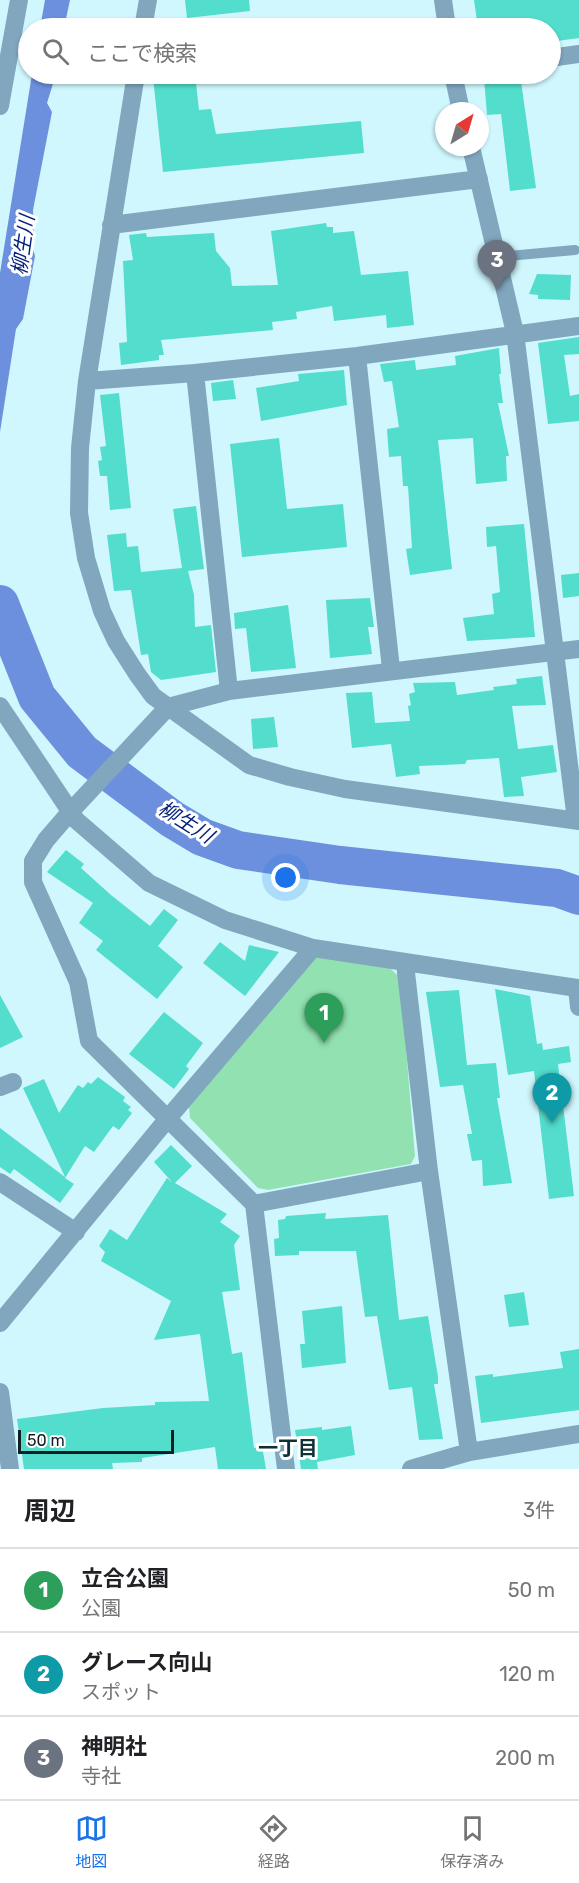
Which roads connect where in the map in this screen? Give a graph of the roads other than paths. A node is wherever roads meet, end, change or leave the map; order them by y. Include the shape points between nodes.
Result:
1 (19, 0) edge
2 (148, 0) edge
3 (443, 0) edge
4 (145, 18) edge
5 (446, 18) edge
6 (579, 54) edge
7 (561, 56) edge
8 (134, 84) edge
9 (455, 84) edge
10 (459, 102) edge
11 (0, 106) edge
12 (473, 156) edge
13 (479, 179) junction
14 (111, 225) junction
15 (575, 250) dead end
16 (498, 257) junction
17 (579, 326) edge
18 (515, 333) junction
19 (357, 356) junction
20 (195, 373) junction
21 (87, 381) junction
22 (579, 649) edge
23 (554, 652) junction
24 (391, 669) junction
25 (229, 691) junction
26 (168, 707) junction
27 (1, 709) edge
28 (71, 811) junction
29 (578, 820) edge
30 (314, 948) junction
31 (405, 964) junction
32 (579, 1006) edge
33 (169, 1117) junction
34 (429, 1171) junction
35 (0, 1182) edge
36 (254, 1204) junction
37 (76, 1232) junction
38 (0, 1323) edge
39 (0, 1392) edge
40 (579, 1434) edge
41 (469, 1452) junction
42 (10, 1469) edge
43 (286, 1469) edge
44 (411, 1469) edge

1 - 11 street
2 - 4 street
3 - 5 street
6 - 7 street
8 - 14 street
9 - 10 street
12 - 13 street
13 - 14 street
13 - 16 street
14 - 21 street
15 - 16 lane
16 - 18 street
17 - 18 street
18 - 19 street
18 - 23 street
19 - 20 street
19 - 24 street
20 - 21 street
20 - 25 street
21 - 26 street via 79,513 93,586 116,641 153,696
22 - 23 street
23 - 24 street
23 - 29 street
24 - 25 street
25 - 26 street
26 - 28 street
26 - 29 street via 249,765 263,770 345,789
27 - 28 street
28 - 30 street via 76,820 149,883 225,920
28 - 33 street via 33,861 33,882 78,982 89,1041
30 - 31 street
30 - 33 street
31 - 32 street via 577,988
31 - 34 street
33 - 36 street
33 - 37 street
34 - 36 street
34 - 41 street
35 - 37 street
36 - 43 street
37 - 38 street
39 - 42 street
40 - 41 street
41 - 44 street

